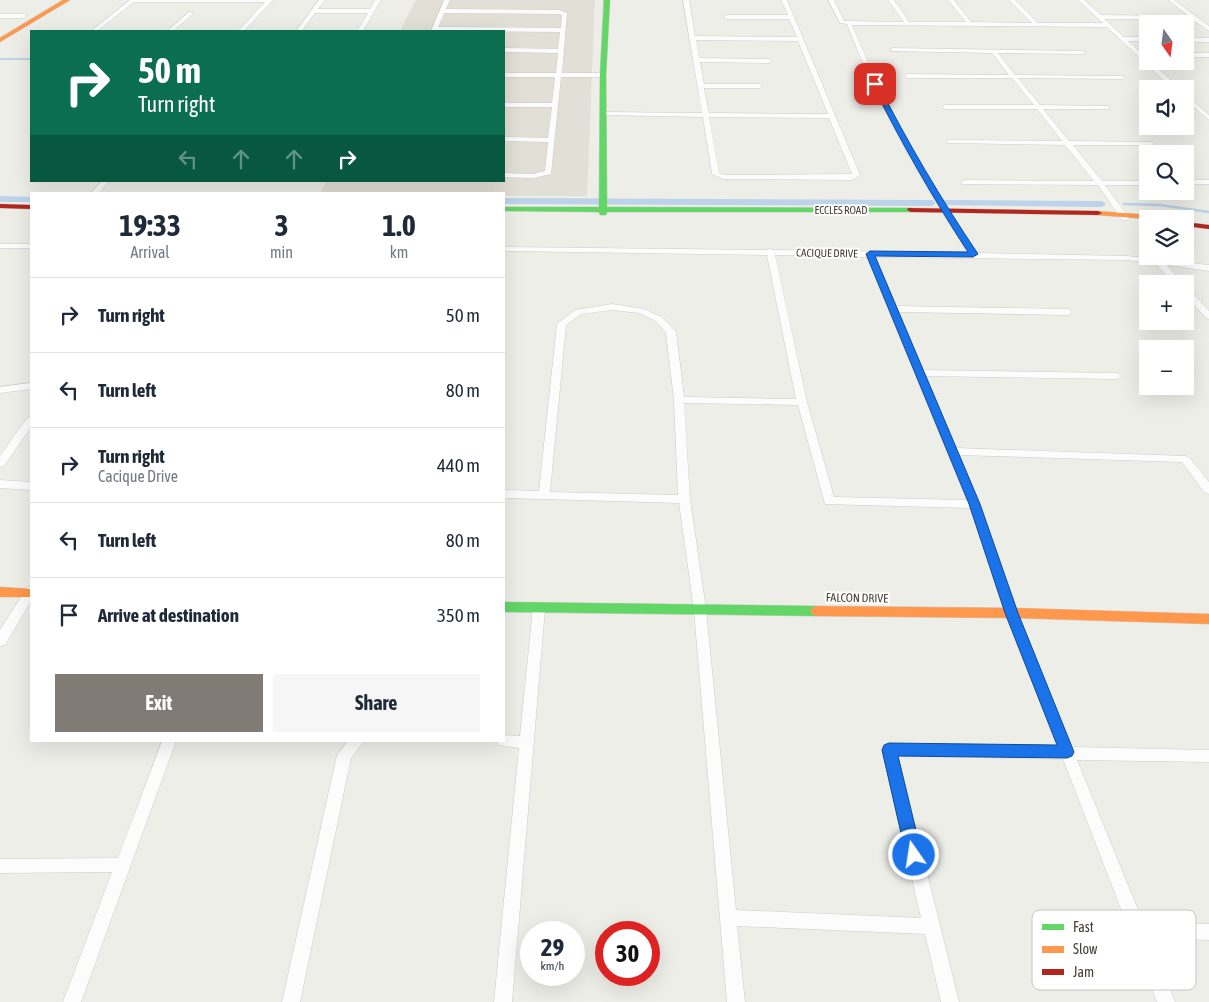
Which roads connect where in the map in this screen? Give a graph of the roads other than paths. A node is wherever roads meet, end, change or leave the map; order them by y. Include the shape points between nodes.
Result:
1 (51, 0) edge
2 (67, 0) edge
3 (133, 0) edge
4 (322, 0) edge
5 (378, 0) edge
6 (447, 0) edge
7 (607, 0) edge
8 (686, 0) edge
9 (784, 0) edge
10 (831, 0) edge
11 (891, 0) edge
12 (951, 0) edge
13 (1012, 0) edge
14 (1081, 0) edge
15 (1171, 0) edge
16 (269, 1) edge
17 (314, 11) junction
18 (371, 11) junction
19 (442, 11) junction
20 (191, 13) dead end
21 (0, 16) edge
22 (24, 16) junction
23 (727, 17) dead end
24 (790, 17) junction
25 (1100, 17) junction
26 (1195, 18) junction
27 (849, 24) junction
28 (908, 24) junction
29 (970, 24) junction
30 (1036, 24) junction
31 (1108, 25) junction
32 (1209, 29) edge
33 (95, 30) edge
34 (171, 30) edge
35 (242, 30) edge
36 (300, 30) edge
37 (361, 30) edge
38 (435, 30) edge
39 (563, 30) junction
40 (0, 31) edge
41 (693, 38) junction
42 (799, 39) junction
43 (1124, 39) junction
44 (0, 40) edge
45 (1139, 40) edge
46 (1194, 40) edge
47 (1209, 40) edge
48 (505, 50) edge
49 (892, 50) dead end
50 (561, 51) junction
51 (993, 51) junction
52 (1139, 51) edge
53 (1083, 53) dead end
54 (1194, 55) edge
55 (1209, 55) edge
56 (696, 60) junction
57 (769, 61) dead end
58 (1159, 70) edge
59 (505, 75) edge
60 (558, 75) junction
61 (604, 75) junction
62 (906, 76) dead end
63 (1014, 77) junction
64 (1122, 77) dead end
65 (1168, 80) edge
66 (700, 86) junction
67 (760, 86) dead end
68 (1194, 104) edge
69 (505, 105) edge
70 (554, 105) junction
71 (945, 106) dead end
72 (1039, 107) junction
73 (1107, 107) dead end
74 (605, 114) junction
75 (705, 115) junction
76 (830, 116) junction
77 (1209, 118) edge
78 (505, 139) edge
79 (551, 140) junction
80 (949, 142) dead end
81 (1067, 143) junction
82 (1151, 143) dead end
83 (505, 176) edge
84 (105, 182) edge
85 (965, 182) dead end
86 (1194, 182) edge
87 (1209, 182) edge
88 (1139, 183) edge
89 (1100, 184) junction
90 (96, 192) edge
91 (0, 206) edge
92 (30, 207) edge
93 (505, 209) edge
94 (603, 211) junction
95 (0, 212) edge
96 (30, 212) edge
97 (505, 213) edge
98 (945, 213) junction
99 (1124, 216) junction
100 (1139, 217) edge
101 (1139, 218) edge
102 (1194, 221) edge
103 (1209, 223) edge
104 (1194, 225) edge
105 (1209, 227) edge
106 (0, 246) edge
107 (30, 246) edge
108 (505, 249) edge
109 (770, 251) junction
110 (870, 254) junction
111 (973, 254) junction
112 (1139, 259) edge
113 (1162, 265) edge
114 (1190, 265) edge
115 (1209, 268) edge
116 (1171, 275) edge
117 (1194, 300) edge
118 (893, 309) junction
119 (1068, 312) dead end
120 (1209, 316) edge
121 (920, 373) junction
122 (1117, 376) dead end
123 (30, 386) edge
124 (0, 390) edge
125 (679, 400) junction
126 (802, 402) junction
127 (30, 421) edge
128 (952, 451) junction
129 (0, 464) edge
130 (0, 484) edge
131 (30, 486) edge
132 (1209, 490) edge
133 (505, 494) edge
134 (544, 495) junction
135 (684, 499) junction
136 (974, 504) junction
137 (0, 592) edge
138 (30, 592) edge
139 (30, 594) edge
140 (505, 607) edge
141 (539, 608) junction
142 (700, 610) junction
143 (1012, 613) junction
144 (1209, 619) edge
145 (0, 642) edge
146 (505, 740) edge
147 (169, 742) edge
148 (356, 742) edge
149 (527, 742) junction
150 (1067, 752) junction
151 (1209, 756) edge
152 (123, 865) junction
153 (0, 866) edge
154 (1129, 910) edge
155 (727, 918) junction
156 (931, 926) junction
157 (1196, 932) edge
158 (1209, 932) edge
159 (1161, 990) edge
160 (72, 1002) edge
161 (291, 1002) edge
162 (503, 1002) edge
163 (736, 1002) edge
164 (950, 1002) edge
165 (1166, 1002) edge

1 - 22 street
2 - 44 street
3 - 16 street
3 - 33 street
4 - 17 street
5 - 18 street
6 - 19 street
7 - 61 street
8 - 41 street
9 - 24 street
10 - 27 street via 842,22
11 - 28 street
12 - 29 street
13 - 30 street
14 - 25 street
15 - 26 street
16 - 35 street
17 - 18 street
17 - 36 street
18 - 37 street
19 - 38 street
19 - 39 street via 558,12 565,14
20 - 34 street
21 - 22 street
22 - 40 street
23 - 24 street
24 - 42 street
25 - 26 street
25 - 31 street
26 - 32 street
27 - 28 street
27 - 98 street via 897,128
28 - 29 street
29 - 30 street
30 - 31 street
31 - 43 street
38 - 39 street
39 - 50 street
41 - 42 street
41 - 56 street
42 - 76 street
43 - 45 street
43 - 52 street
46 - 47 street
48 - 50 street
49 - 51 street
50 - 60 street
51 - 53 street
51 - 63 street
54 - 55 street
56 - 57 street
56 - 66 street
58 - 65 street
59 - 60 street
60 - 61 street
60 - 70 street
61 - 74 street
62 - 63 street
63 - 64 street
63 - 72 street
66 - 67 street
66 - 75 street
68 - 77 street
69 - 70 street
70 - 79 street
71 - 72 street
72 - 73 street
72 - 81 street
74 - 75 street
74 - 94 street
75 - 76 street
75 - 76 street via 718,176 852,178 856,175
78 - 79 street
79 - 83 street via 548,172 533,176
80 - 81 street
81 - 82 street
81 - 89 street
84 - 90 street
85 - 89 street
86 - 87 street
88 - 89 street
89 - 99 street
91 - 92 street
93 - 94 street, ECCLES ROAD
94 - 97 street, ECCLES ROAD
94 - 98 street, ECCLES ROAD
95 - 96 street
98 - 99 street, ECCLES ROAD
98 - 111 street
99 - 100 street, ECCLES ROAD
99 - 101 street, ECCLES ROAD
102 - 103 street
104 - 105 street
106 - 107 street
108 - 109 street, CACIQUE DRIVE
109 - 110 street, CACIQUE DRIVE
109 - 126 street
110 - 111 street, CACIQUE DRIVE
110 - 118 street
111 - 112 street, CACIQUE DRIVE
113 - 116 street
114 - 115 street, CACIQUE DRIVE
117 - 120 street
118 - 119 street
118 - 121 street
121 - 122 street
121 - 128 street
123 - 124 street
125 - 126 street
125 - 134 street via 671,332 659,319 641,311 612,306 578,312 562,324
125 - 135 street
126 - 136 street via 829,500
127 - 129 street
128 - 132 street via 1185,459
128 - 136 street
130 - 131 street
133 - 134 street
134 - 135 street
135 - 142 street
136 - 143 street
137 - 138 street
139 - 145 street
140 - 141 street, FALCON DRIVE
141 - 142 street, FALCON DRIVE
141 - 149 street
142 - 143 street, FALCON DRIVE
142 - 155 street
143 - 144 street, FALCON DRIVE
143 - 150 street
146 - 149 street
147 - 152 street
148 - 161 street via 344,755
149 - 162 street
150 - 151 street
150 - 154 street
150 - 156 street via 889,750
152 - 153 street
152 - 160 street
155 - 156 street
155 - 163 street
156 - 164 street
157 - 158 street
159 - 165 street

